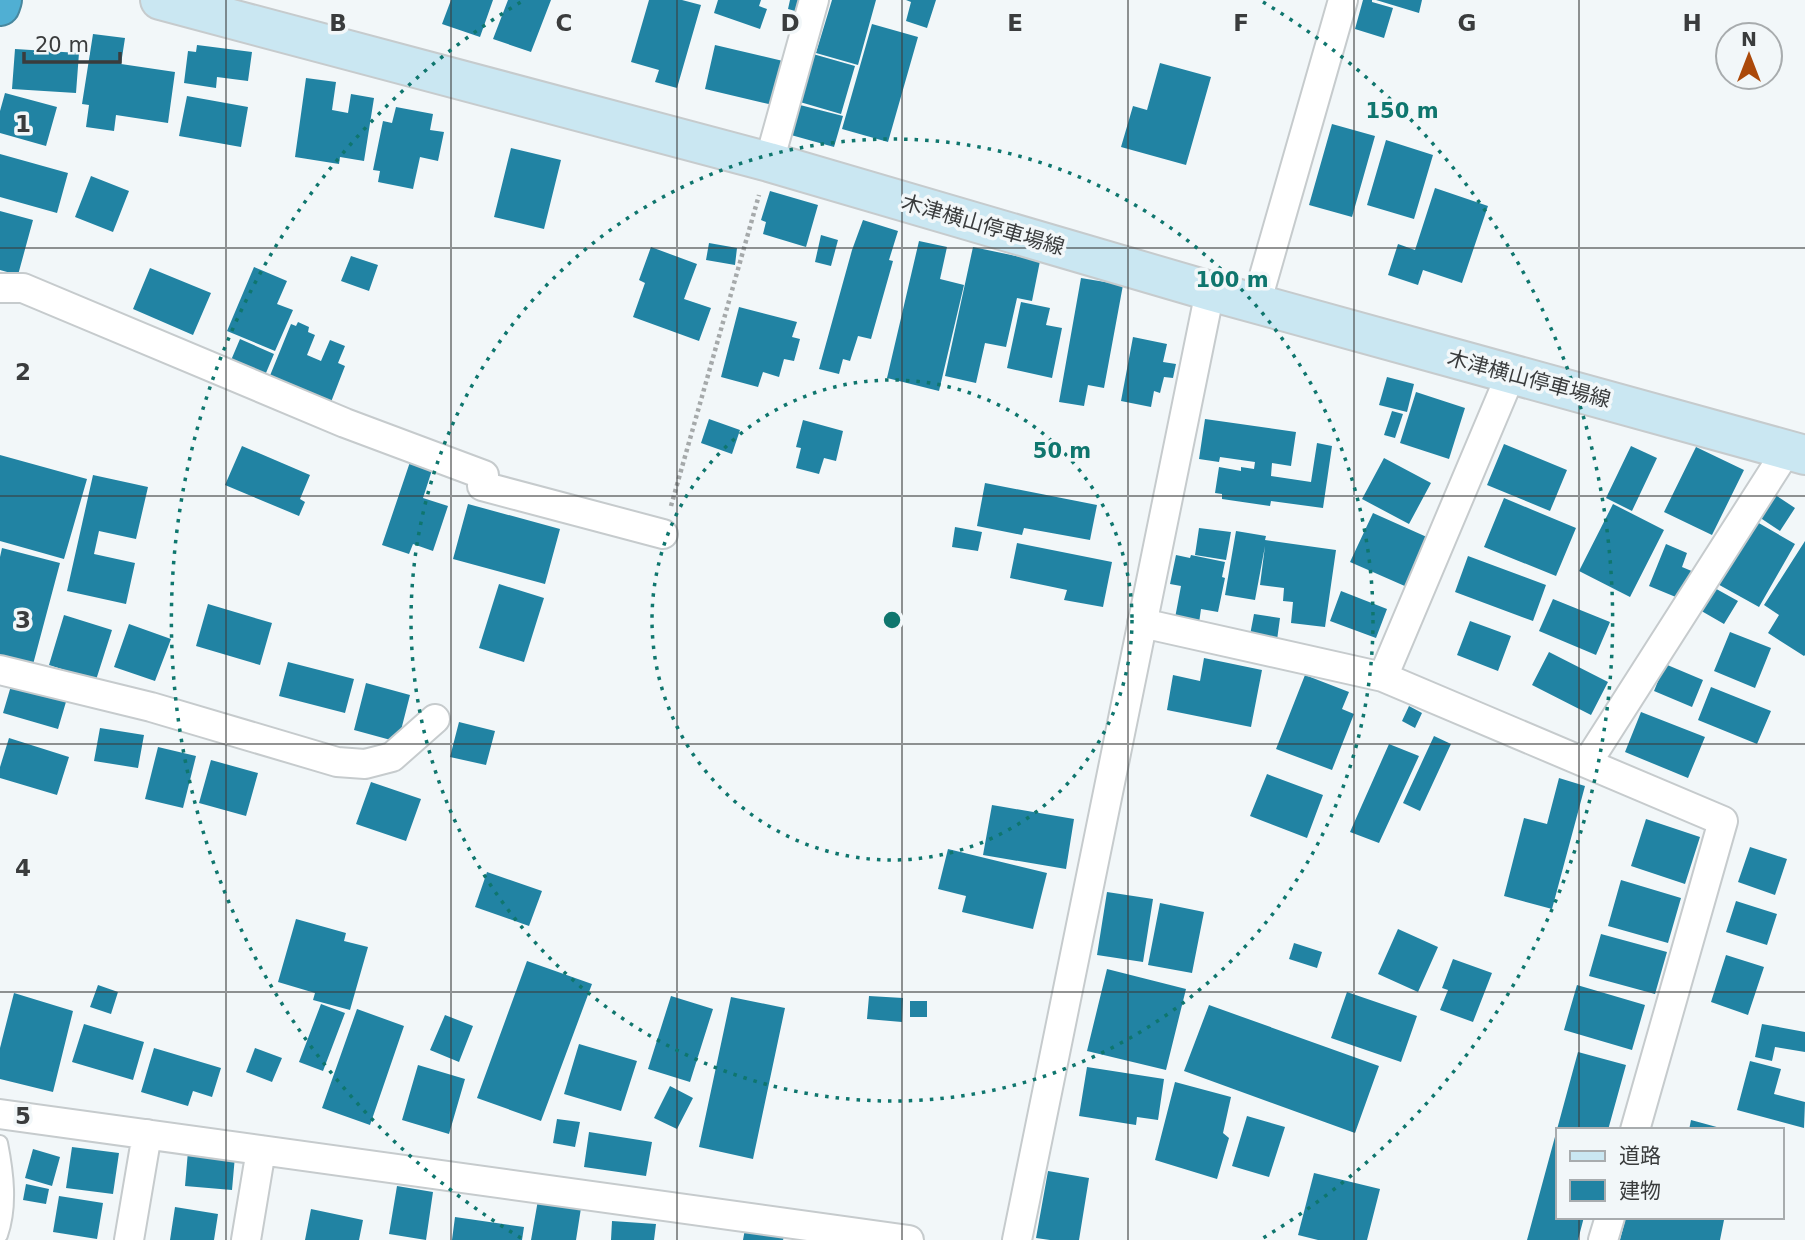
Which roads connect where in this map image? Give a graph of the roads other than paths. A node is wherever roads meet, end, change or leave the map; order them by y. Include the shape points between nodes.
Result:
1 (2, 0) edge
2 (160, 0) edge
3 (814, 0) edge
4 (1343, 0) edge
5 (0, 6) edge
6 (769, 162) junction
7 (0, 288) edge
8 (1210, 291) junction
9 (1256, 304) junction
10 (1511, 374) junction
11 (1796, 453) edge
12 (663, 534) road end
13 (1142, 623) junction
14 (0, 670) edge
15 (1383, 677) junction
16 (435, 719) dead end
17 (1587, 764) junction
18 (0, 1114) edge
19 (1636, 1128) edge
20 (147, 1134) junction
21 (0, 1143) edge
22 (261, 1150) junction
23 (1609, 1219) edge
24 (0, 1235) edge
25 (130, 1240) edge
26 (246, 1240) edge
27 (909, 1240) edge
28 (1017, 1240) edge
29 (1604, 1240) edge

1 - 5 highway
2 - 6 main road, 木津横山停車場線
3 - 6 street
4 - 9 street
6 - 8 main road, 木津横山停車場線
7 - 12 street via 23,288 345,423 484,475 482,486
8 - 9 main road, 木津横山停車場線
8 - 13 street
9 - 10 main road, 木津横山停車場線
10 - 11 main road, 木津横山停車場線
10 - 15 street
11 - 17 street
13 - 15 street
13 - 28 street
14 - 16 street via 151,707 337,762 365,764 392,757
15 - 17 street
17 - 19 street via 1723,821
18 - 20 street
20 - 22 street
20 - 25 street
21 - 24 lane via 6,1202
22 - 26 street
22 - 27 street
23 - 29 street

